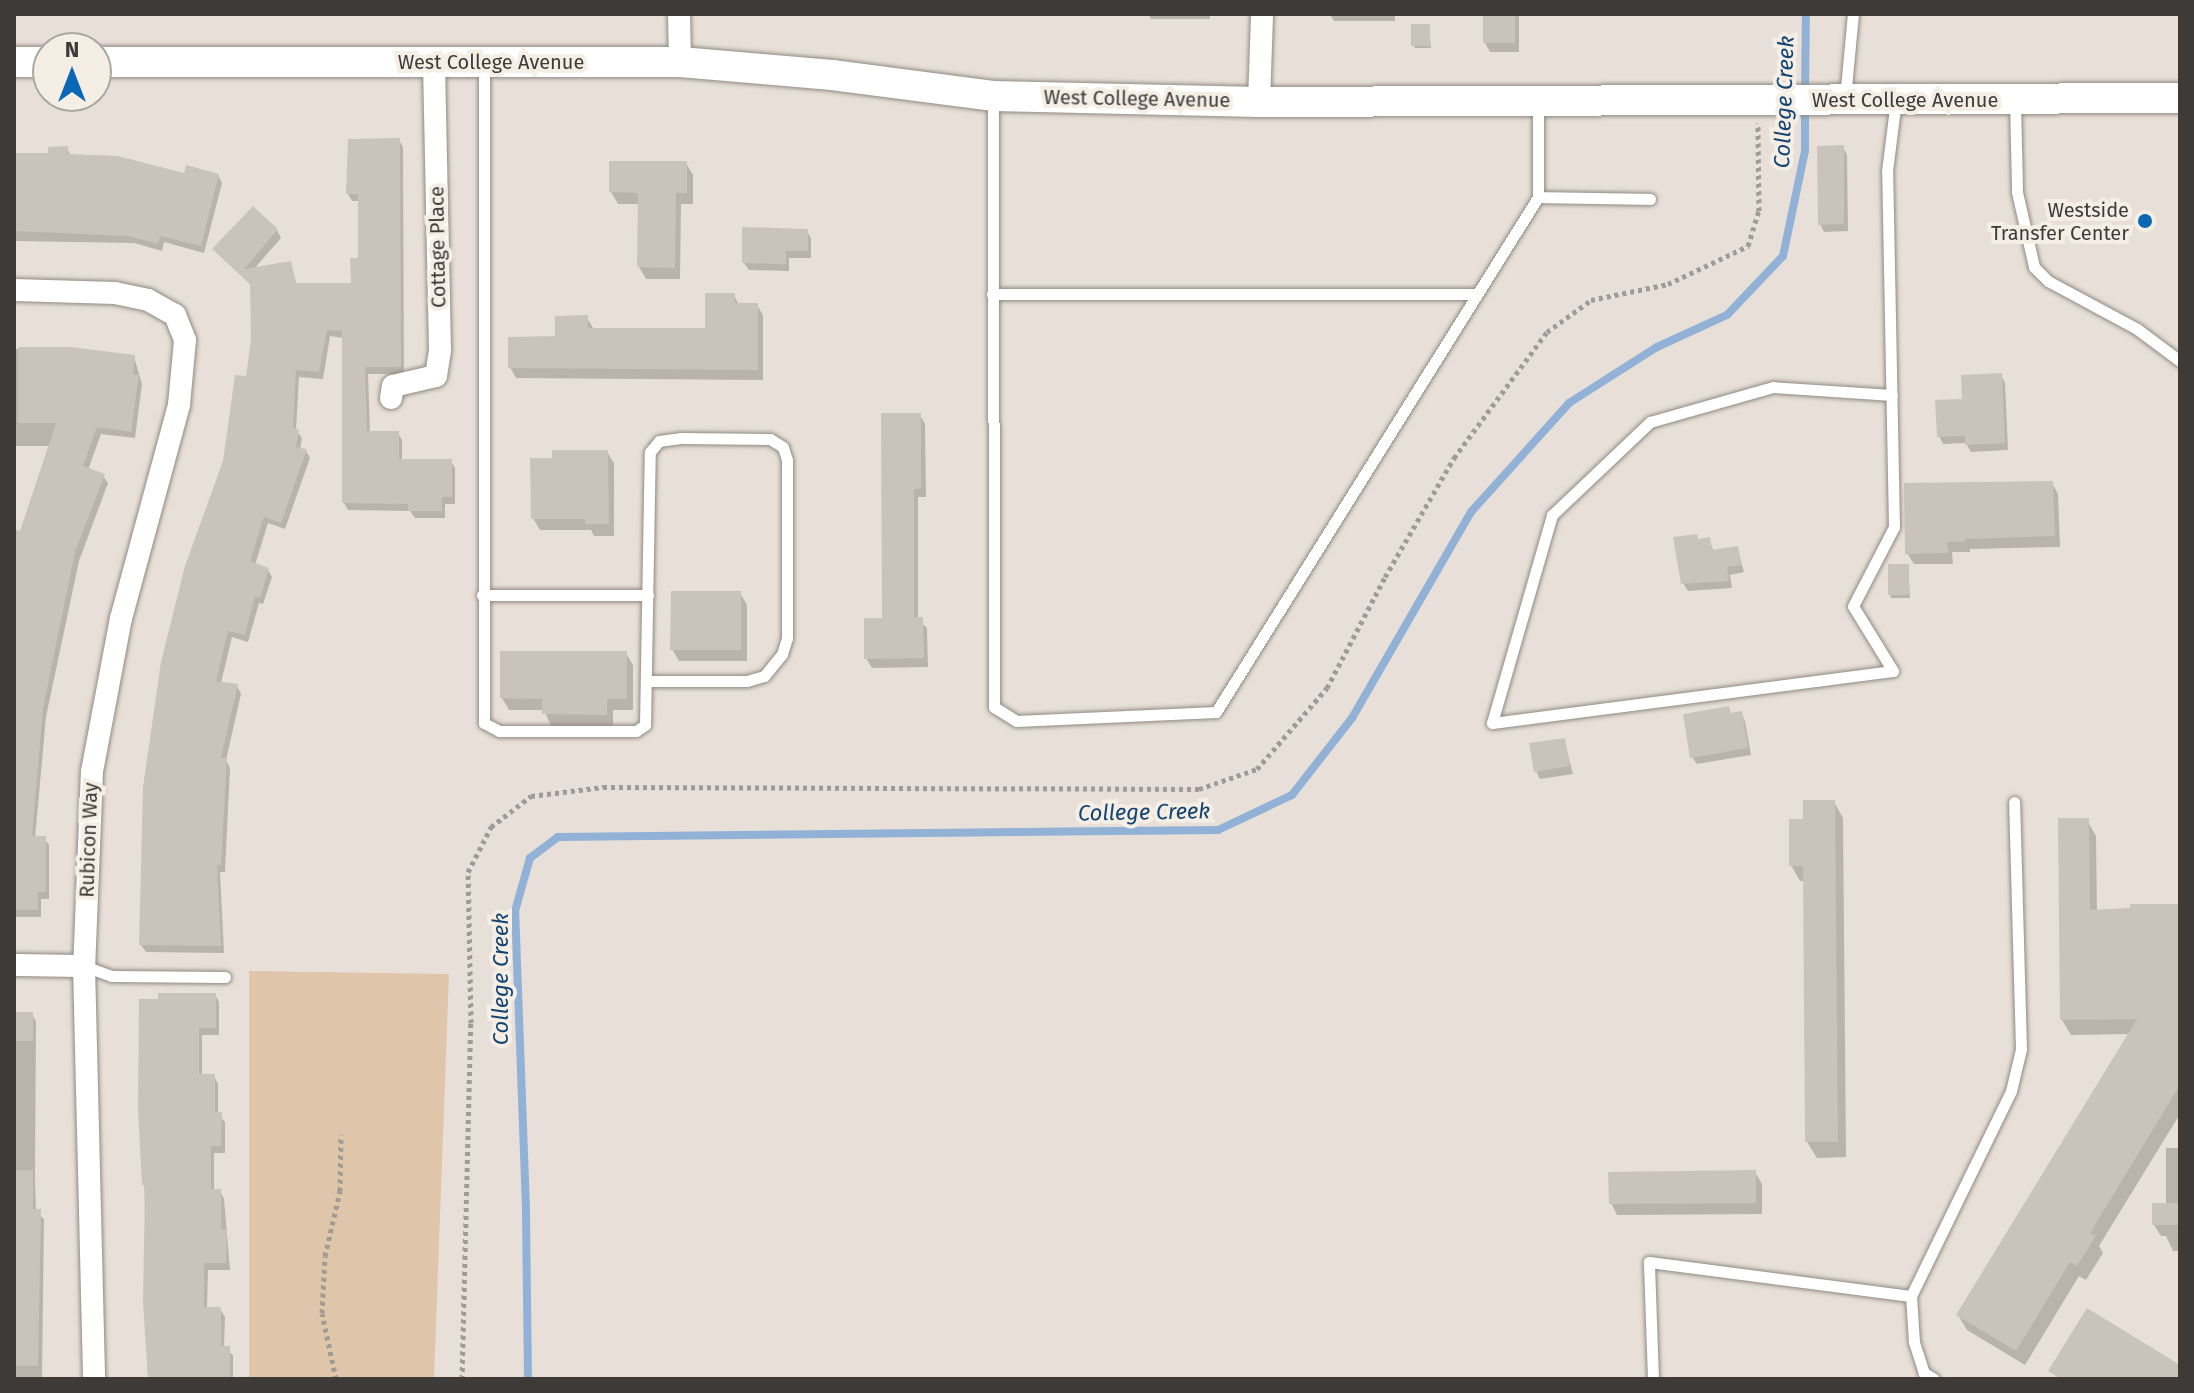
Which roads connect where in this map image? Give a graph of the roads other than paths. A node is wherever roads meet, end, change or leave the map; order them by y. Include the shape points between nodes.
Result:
1 (679, 14) edge
2 (1262, 14) edge
3 (1853, 14) edge
4 (112, 62) edge
5 (434, 62) junction
6 (484, 62) junction
7 (680, 62) junction
8 (993, 96) junction
9 (2180, 98) edge
10 (1845, 99) junction
11 (1896, 99) junction
12 (1538, 100) junction
13 (2015, 100) junction
14 (1259, 102) junction
15 (1538, 197) junction
16 (1650, 199) dead end
17 (14, 290) edge
18 (992, 294) junction
19 (1474, 294) junction
20 (2180, 361) edge
21 (1892, 395) junction
22 (391, 398) dead end
23 (482, 595) junction
24 (648, 595) junction
25 (648, 681) junction
26 (2014, 802) dead end
27 (14, 965) edge
28 (84, 966) junction
29 (225, 977) dead end
30 (1911, 1296) junction
31 (1914, 1342) junction
32 (94, 1379) edge
33 (1653, 1379) edge
34 (1916, 1379) edge
35 (1934, 1379) edge

1 - 7 street
2 - 14 street
3 - 10 lane
4 - 5 main road, West College Avenue
5 - 6 main road, West College Avenue
5 - 22 street, Cottage Place via 440,350 436,376 393,386
6 - 7 main road, West College Avenue
6 - 23 lane
7 - 8 main road, West College Avenue
8 - 14 main road, West College Avenue
8 - 18 lane
9 - 13 main road, West College Avenue
10 - 11 main road, West College Avenue
10 - 12 main road, West College Avenue
11 - 13 main road, West College Avenue
11 - 21 lane via 1887,171
12 - 14 main road, West College Avenue
12 - 15 lane
13 - 20 lane via 2017,192 2034,267 2048,281 2137,329
15 - 16 lane
15 - 19 lane
17 - 28 street, Rubicon Way via 115,293 148,300 175,315 185,340 179,405 121,618 92,771
18 - 19 lane
18 - 19 lane via 994,707 1016,721 1216,712
21 - 21 lane via 1894,527 1853,606 1893,671 1492,723 1552,515 1650,422 1773,387
23 - 24 lane
23 - 25 lane via 484,723 490,729 636,731 645,725
24 - 25 lane
24 - 25 lane via 650,452 659,441 770,439 783,447 787,638 782,654 764,676 747,681
26 - 30 lane via 2021,1049 2011,1091
27 - 28 street
28 - 29 lane via 111,976
28 - 32 street, Rubicon Way
30 - 31 lane
30 - 33 lane via 1649,1262
31 - 34 lane
31 - 35 lane via 1924,1373

